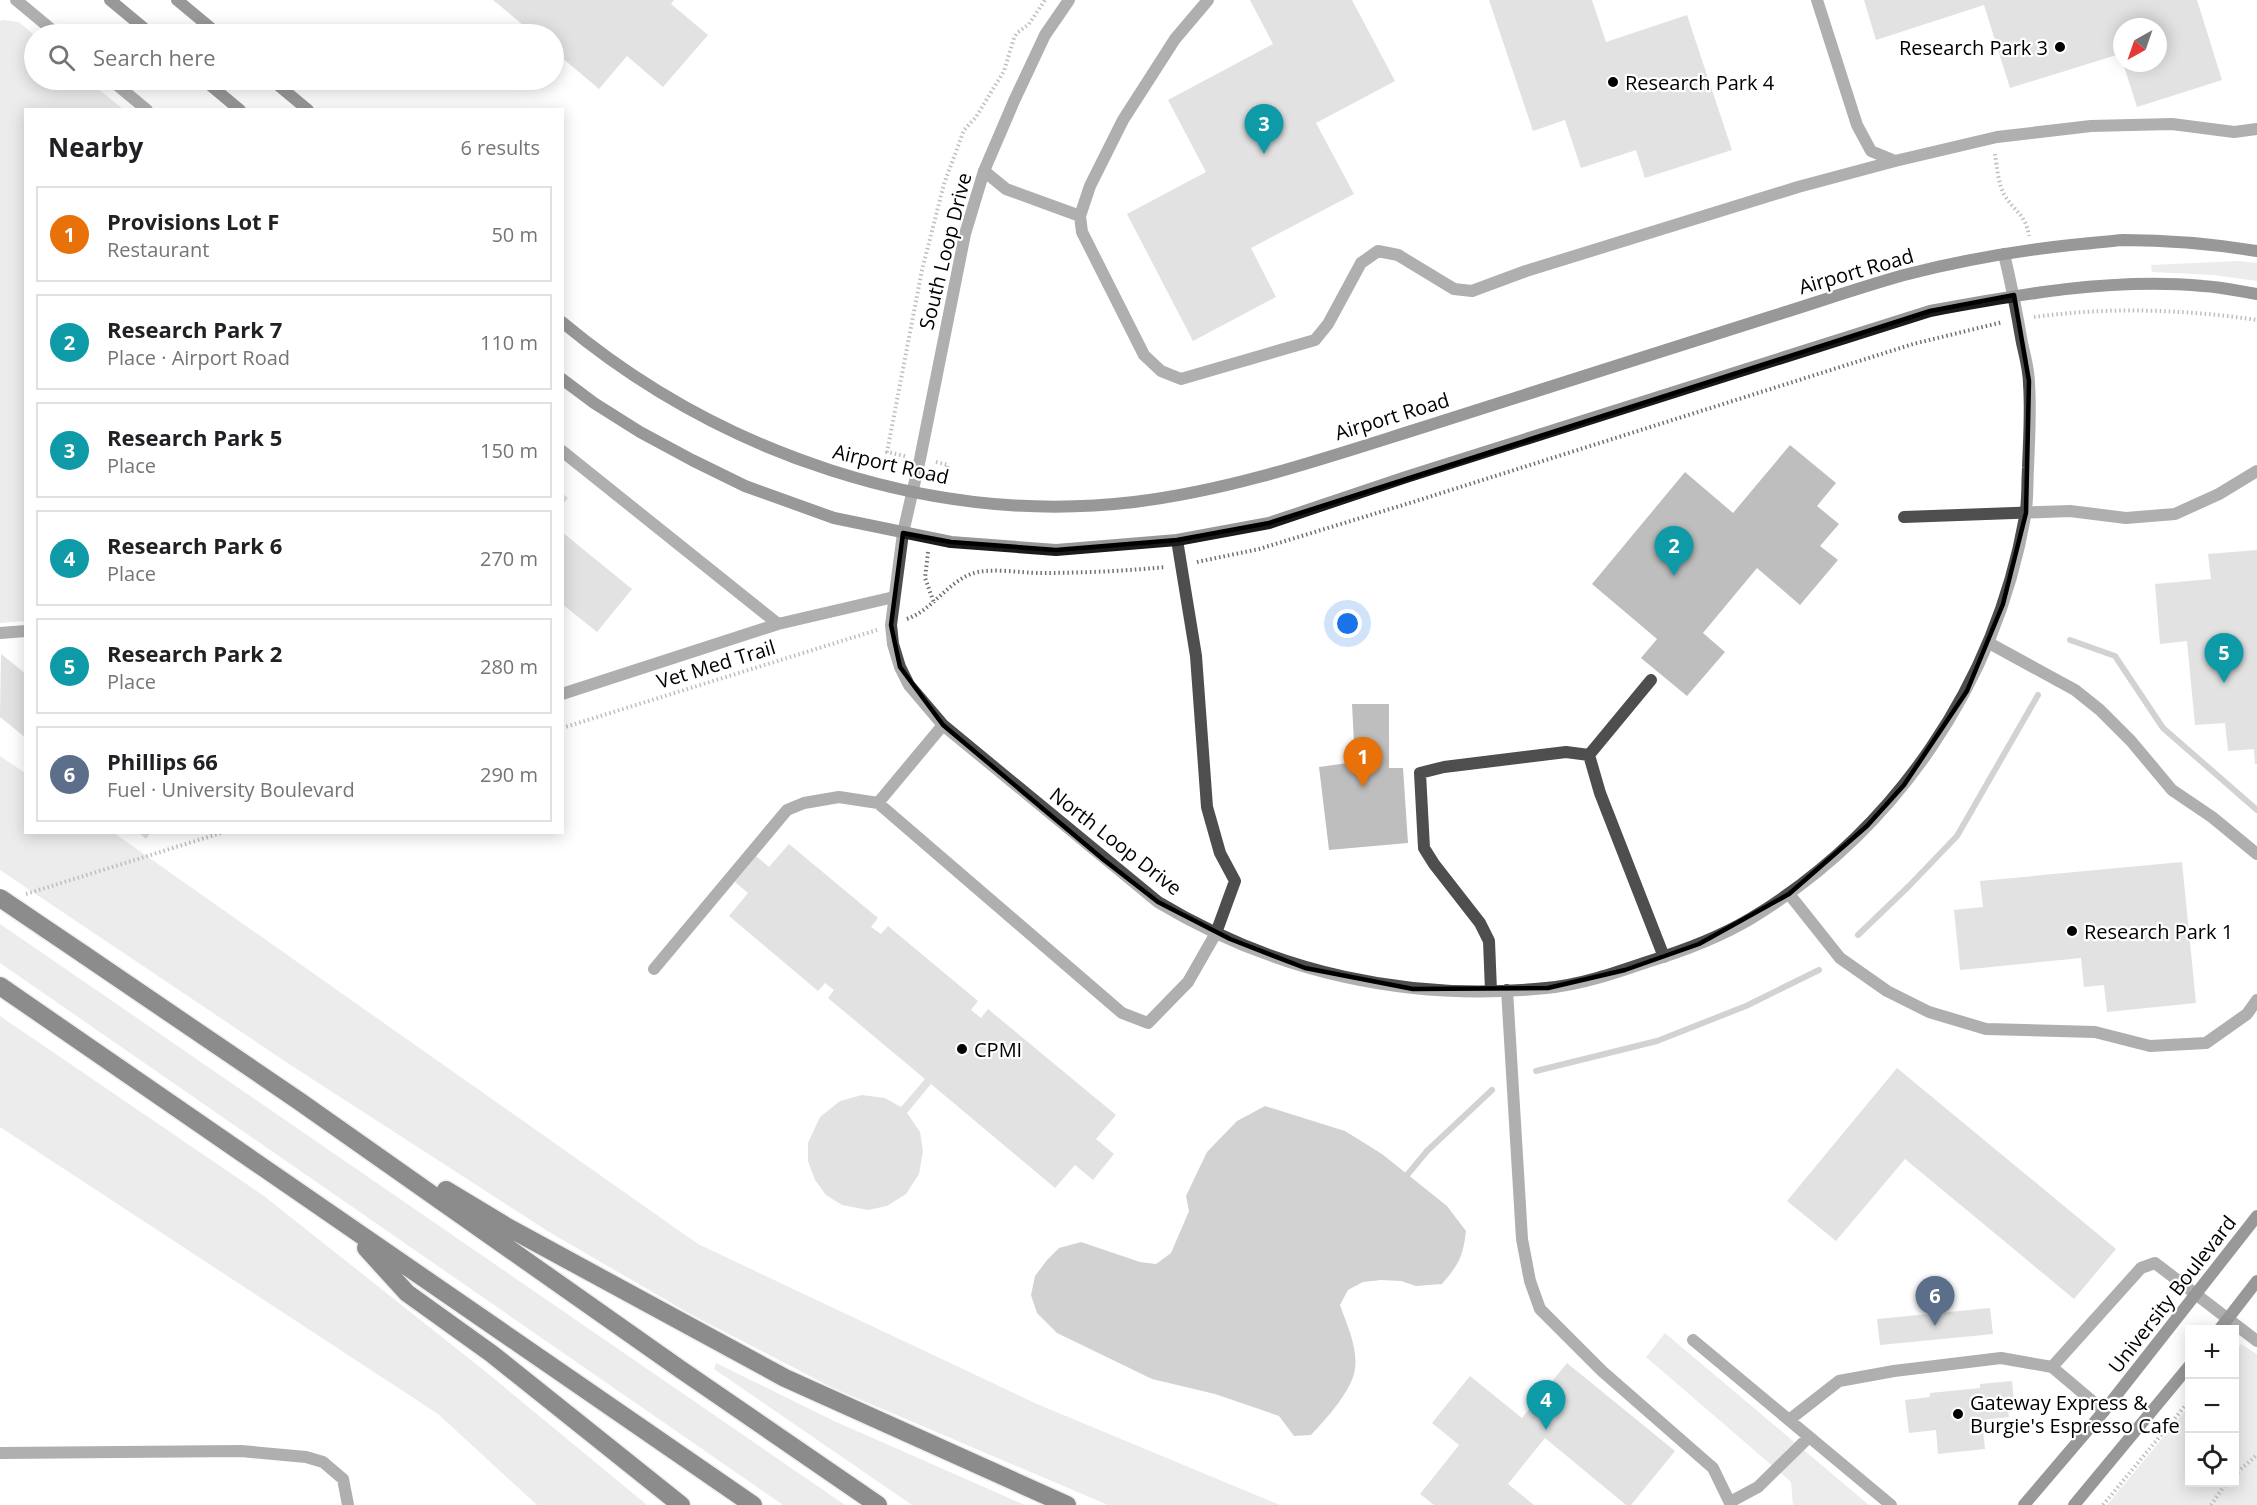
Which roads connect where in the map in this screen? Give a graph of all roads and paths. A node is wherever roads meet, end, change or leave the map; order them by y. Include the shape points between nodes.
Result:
1 (16, 0) edge
2 (110, 0) edge
3 (177, 0) edge
4 (1045, 0) edge
5 (1069, 0) edge
6 (1208, 0) edge
7 (1817, 0) edge
8 (45, 24) edge
9 (139, 24) edge
10 (206, 24) edge
11 (123, 90) edge
12 (216, 90) edge
13 (284, 90) edge
14 (145, 108) edge
15 (238, 108) edge
16 (306, 108) edge
17 (2257, 129) edge
18 (1993, 138) junction
19 (1895, 161) junction
20 (984, 171) junction
21 (1080, 216) junction
22 (2029, 237) dead end
23 (2257, 251) edge
24 (2004, 254) junction
25 (2257, 294) edge
26 (2014, 296) junction
27 (2036, 316) dead end
28 (2257, 320) edge
29 (1999, 322) dead end
30 (564, 324) edge
31 (564, 380) edge
32 (564, 453) edge
33 (908, 457) dead end
34 (936, 463) dead end
35 (2257, 471) edge
36 (913, 493) junction
37 (940, 496) junction
38 (2026, 513) junction
39 (1904, 517) dead end
40 (903, 533) junction
41 (931, 538) junction
42 (1177, 540) junction
43 (1194, 562) dead end
44 (1170, 567) dead end
45 (894, 597) junction
46 (934, 603) junction
47 (909, 619) dead end
48 (778, 624) junction
49 (878, 629) dead end
50 (24, 632) edge
51 (0, 633) edge
52 (1989, 643) junction
53 (1651, 680) dead end
54 (564, 693) edge
55 (943, 725) junction
56 (564, 727) edge
57 (1589, 755) junction
58 (878, 803) junction
59 (218, 834) edge
60 (2257, 854) edge
61 (1789, 894) junction
62 (22, 896) dead end
63 (0, 898) edge
64 (1216, 933) junction
65 (1664, 957) junction
66 (654, 969) dead end
67 (0, 986) edge
68 (1507, 990) junction
69 (1491, 991) junction
70 (2257, 1000) edge
71 (299, 1101) junction
72 (2257, 1216) edge
73 (347, 1227) junction
74 (2257, 1281) edge
75 (2197, 1294) junction
76 (2229, 1318) junction
77 (2223, 1325) edge
78 (1693, 1340) dead end
79 (2257, 1341) edge
80 (2052, 1367) junction
81 (2185, 1371) edge
82 (2185, 1406) edge
83 (2104, 1411) junction
84 (1789, 1420) junction
85 (1809, 1437) junction
86 (0, 1453) edge
87 (2257, 1455) edge
88 (2239, 1471) edge
89 (2224, 1487) edge
90 (1730, 1503) edge
91 (348, 1505) edge
92 (681, 1505) edge
93 (753, 1505) edge
94 (878, 1505) edge
95 (1067, 1505) edge
96 (1891, 1505) edge
97 (2024, 1505) edge
98 (2074, 1505) edge
99 (2103, 1505) edge
100 (2211, 1505) edge

1 - 8 street
2 - 9 main road
3 - 10 main road
4 - 33 path via 1029,24 1017,33 1004,71 964,130 944,183 922,270 887,452
5 - 20 street, South Loop Drive via 1045,35
6 - 21 street via 1175,39 1123,120 1090,186
7 - 19 street via 1857,125 1871,151
11 - 14 street
12 - 15 main road
13 - 16 main road
17 - 18 street via 2234,132 2172,124 2091,126
18 - 19 street
18 - 22 path via 2005,196 2023,216
19 - 21 street via 1786,190 1472,291 1454,289 1398,255 1378,251 1361,263 1316,340 1180,379 1161,371 1144,355 1082,232
20 - 21 street via 1006,189
20 - 36 street, South Loop Drive via 965,234
23 - 24 main road, Airport Road via 2197,242 2121,240
24 - 26 street, North Loop Drive
24 - 37 main road, Airport Road via 1904,275 1212,490 1070,506
25 - 26 main road via 2202,286 2124,285
26 - 38 street, North Loop Drive via 2029,381
26 - 42 main road via 1919,314 1269,523
27 - 28 path via 2158,310
29 - 43 path via 1913,344 1259,549
30 - 36 main road, Airport Road via 622,367 712,422 806,463
31 - 40 main road via 640,432 745,486 834,518
32 - 48 street
34 - 37 path via 948,465
35 - 38 street via 2220,494 2175,514 2126,518 2070,511
36 - 37 main road, Airport Road
36 - 40 street, South Loop Drive
38 - 39 street
38 - 52 street, North Loop Drive via 2006,595
40 - 41 main road
40 - 45 street, North Loop Drive
41 - 42 main road via 1056,550
41 - 46 path via 925,578
42 - 64 street via 1196,656 1207,807 1220,853 1235,881
44 - 46 path via 983,572 956,583
45 - 48 street
45 - 55 street, North Loop Drive via 891,625 900,667 909,685
46 - 47 path
48 - 54 street
49 - 56 path, Vet Med Trail
50 - 51 street
52 - 60 street via 2085,698 2131,741 2172,790
52 - 61 street, North Loop Drive via 1967,691 1904,784 1867,826
53 - 57 street
55 - 58 street
55 - 64 street, North Loop Drive via 1158,902
57 - 65 street
57 - 69 street via 1566,752 1420,773 1424,848 1489,940
58 - 64 street via 1122,1013 1148,1023 1188,982
58 - 66 street via 839,797 787,810
59 - 62 path
61 - 65 street, North Loop Drive via 1747,920
61 - 70 street via 1840,957 1887,991 1929,1012 1986,1029 2095,1032 2150,1046 2206,1043 2247,1014
63 - 71 highway, bridge
64 - 69 street, North Loop Drive via 1305,968 1357,980 1413,990
65 - 68 street, North Loop Drive via 1577,982
67 - 73 highway
68 - 69 street, North Loop Drive
68 - 90 street via 1522,1239 1540,1310 1602,1371 1713,1468
71 - 94 highway
71 - 95 highway via 509,1228 785,1378
72 - 75 main road, University Boulevard
73 - 92 highway via 407,1293 492,1354
73 - 93 highway
74 - 76 main road
75 - 76 street
75 - 80 street via 2156,1263 2141,1268
75 - 83 main road, University Boulevard
76 - 77 main road
76 - 79 street
78 - 84 street
80 - 83 street
80 - 84 street via 2001,1358 1839,1381
81 - 98 main road
82 - 99 path
83 - 97 main road, University Boulevard
84 - 85 street
85 - 90 street via 1758,1487
85 - 96 street
86 - 91 street via 241,1451 306,1457 323,1462 343,1479
87 - 88 path
89 - 100 path

